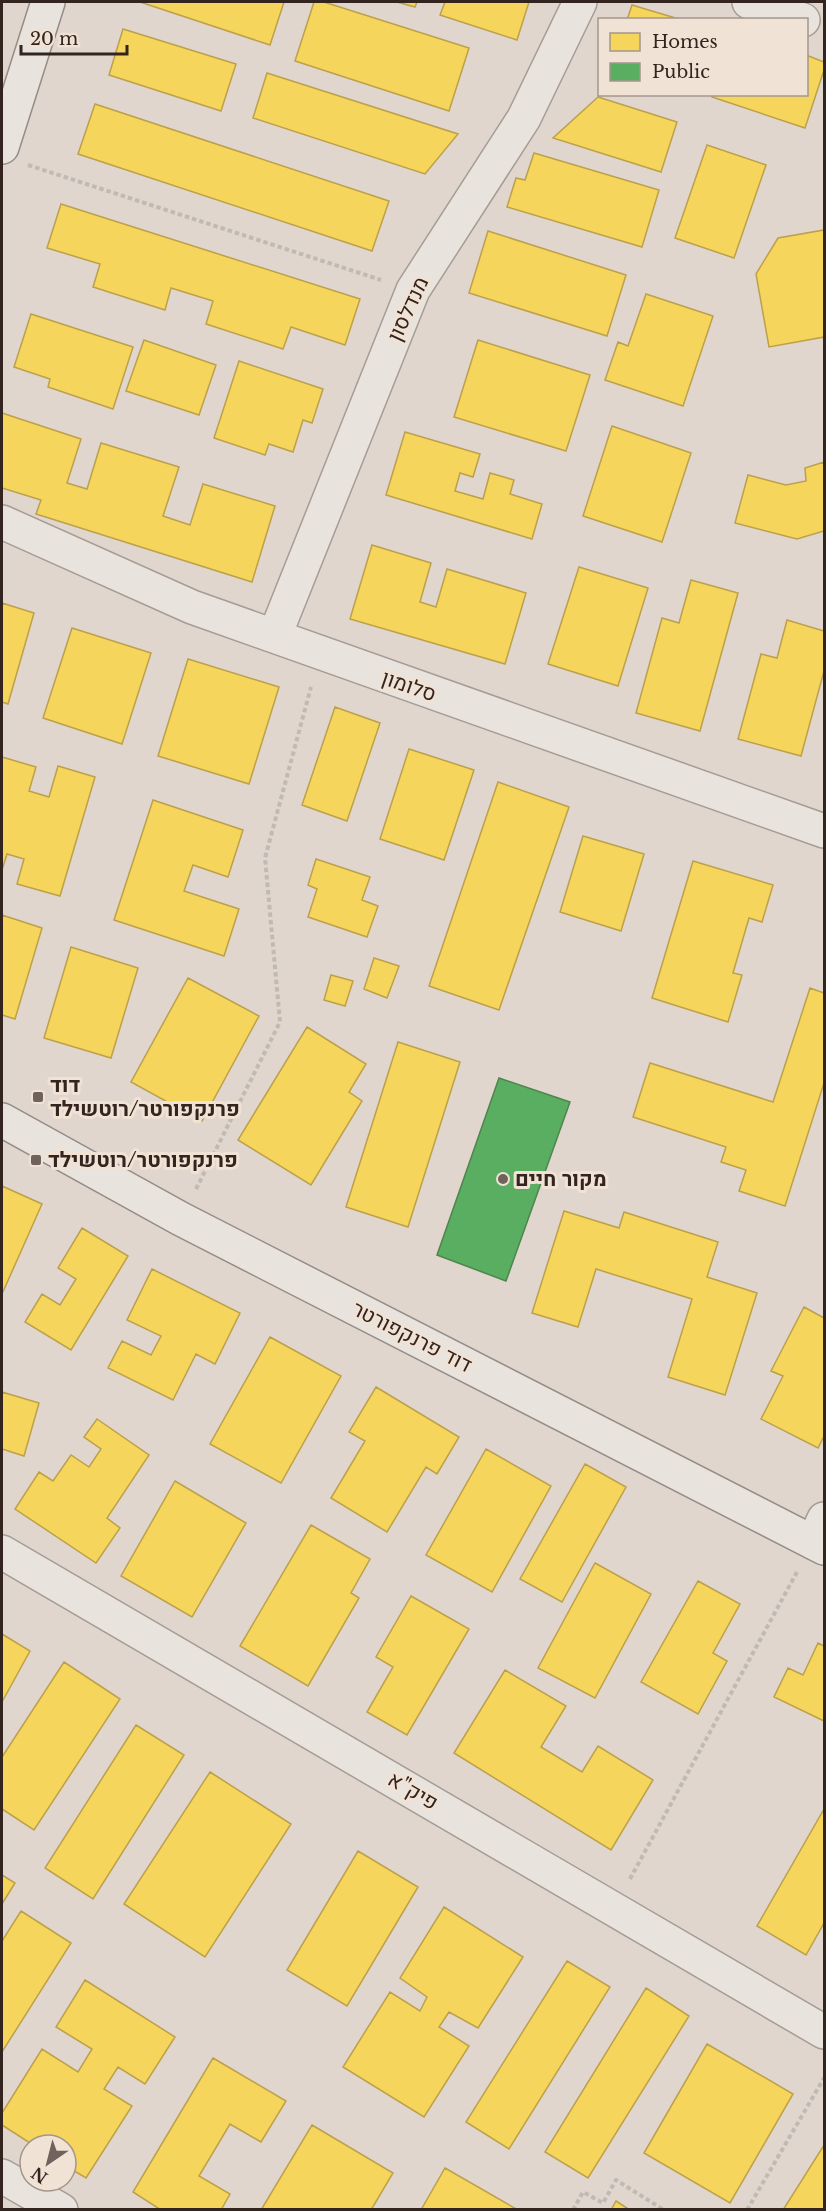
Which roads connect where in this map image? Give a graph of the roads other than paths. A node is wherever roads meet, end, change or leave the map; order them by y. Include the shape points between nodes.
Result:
1 (48, 2) edge
2 (580, 2) edge
3 (749, 2) edge
4 (799, 18) edge
5 (808, 21) edge
6 (825, 27) edge
7 (13, 155) edge
8 (2, 522) edge
9 (275, 635) junction
10 (825, 831) edge
11 (2, 1120) edge
12 (821, 1537) edge
13 (2, 1552) edge
14 (825, 2032) edge
15 (2, 2176) edge
16 (61, 2210) edge

1 - 7 street
2 - 9 street, מנדלסון via 524,118 413,290
3 - 4 street
5 - 6 street
8 - 9 street, סלומון via 192,607
9 - 10 street, סלומון
11 - 12 street, דוד פרנקפורטר via 181,1219
13 - 14 street, פיק"א
15 - 16 street

